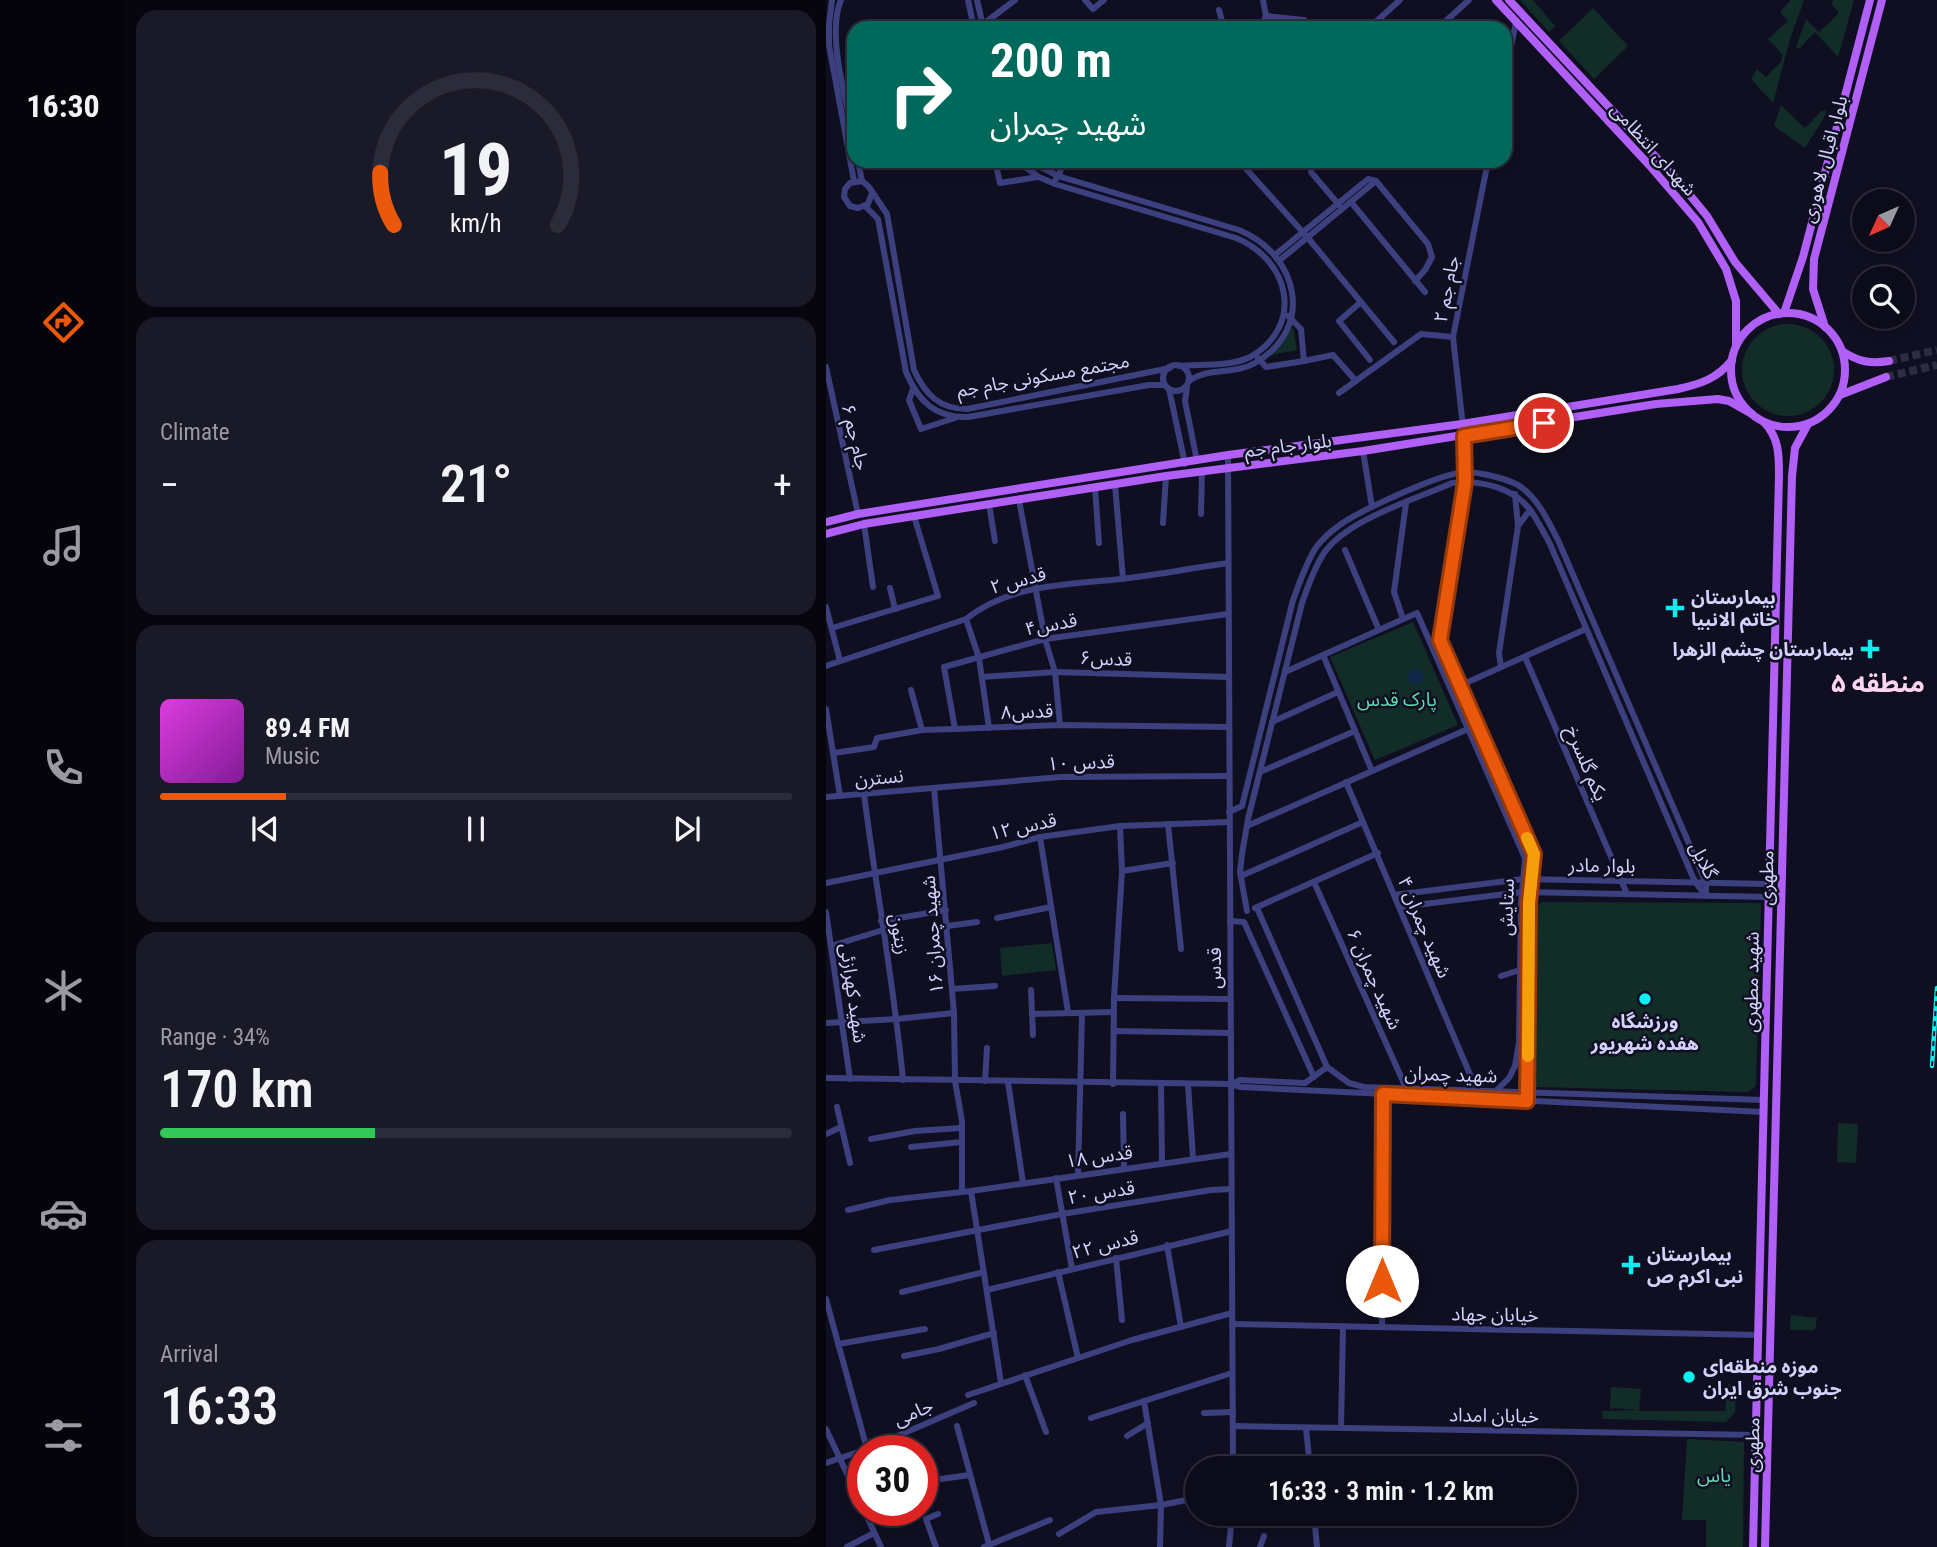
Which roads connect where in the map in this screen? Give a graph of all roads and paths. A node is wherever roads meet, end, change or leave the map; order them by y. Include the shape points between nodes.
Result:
1 (832, 0) edge
2 (841, 0) edge
3 (968, 0) edge
4 (977, 0) edge
5 (1015, 0) edge
6 (1085, 0) edge
7 (1104, 0) edge
8 (1264, 0) edge
9 (1400, 0) edge
10 (1469, 0) edge
11 (1496, 0) edge
12 (1509, 0) edge
13 (1870, 0) edge
14 (1882, 0) edge
15 (1219, 10) dead end
16 (1266, 16) junction
17 (1304, 20) dead end
18 (972, 21) edge
19 (982, 21) edge
20 (990, 21) edge
21 (1222, 21) edge
22 (1264, 21) edge
23 (1377, 21) edge
24 (1446, 21) edge
25 (1516, 22) junction
26 (1512, 42) edge
27 (847, 100) edge
28 (847, 143) edge
29 (1654, 162) junction
30 (852, 168) edge
31 (859, 168) edge
32 (997, 168) edge
33 (1027, 168) edge
34 (1061, 168) edge
35 (1245, 168) edge
36 (1487, 168) edge
37 (1043, 169) joint
38 (1311, 172) dead end
39 (1059, 176) junction
40 (1039, 177) junction
41 (854, 181) junction
42 (862, 181) junction
43 (1376, 181) junction
44 (1057, 184) junction
45 (872, 193) junction
46 (1351, 202) junction
47 (1149, 203) junction
48 (865, 206) junction
49 (1340, 206) junction
50 (1147, 211) junction
51 (887, 214) junction
52 (878, 219) junction
53 (1219, 224) junction
54 (1216, 232) junction
55 (1305, 235) junction
56 (1278, 257) junction
57 (1415, 281) junction
58 (901, 292) junction
59 (1425, 292) dead end
60 (891, 294) junction
61 (1361, 302) junction
62 (1782, 314) junction
63 (1283, 315) junction
64 (1291, 317) junction
65 (1825, 327) junction
66 (1453, 337) junction
67 (908, 338) junction
68 (900, 340) junction
69 (1394, 342) dead end
70 (1736, 346) junction
71 (1842, 351) junction
72 (1255, 353) junction
73 (1260, 360) junction
74 (1370, 360) dead end
75 (1732, 360) junction
76 (1304, 361) junction
77 (1889, 361) tunnel mouth
78 (1179, 366) junction
79 (826, 367) edge
80 (1170, 368) junction
81 (915, 373) junction
82 (907, 376) junction
83 (1886, 377) tunnel mouth
84 (1116, 378) junction
85 (1356, 381) junction
86 (1188, 384) junction
87 (1167, 387) junction
88 (913, 389) junction
89 (1058, 390) junction
90 (1118, 391) junction
91 (1339, 393) dead end
92 (1840, 395) junction
93 (1020, 398) junction
94 (829, 399) edge
95 (1060, 401) junction
96 (938, 403) junction
97 (985, 405) junction
98 (1021, 408) junction
99 (934, 410) junction
100 (987, 414) junction
101 (1752, 414) junction
102 (956, 417) junction
103 (1764, 422) junction
104 (1462, 424) junction
105 (1808, 424) junction
106 (1464, 436) junction
107 (1363, 451) junction
108 (1228, 455) junction
109 (1196, 461) junction
110 (1185, 464) junction
111 (1228, 468) junction
112 (1202, 471) junction
113 (1465, 472) junction
114 (1166, 476) junction
115 (1058, 482) junction
116 (1465, 482) junction
117 (1115, 485) junction
118 (1095, 488) junction
119 (1061, 493) junction
120 (1515, 494) junction
121 (1019, 500) junction
122 (1406, 503) junction
123 (989, 504) junction
124 (1372, 507) junction
125 (1531, 510) junction
126 (858, 514) junction
127 (1201, 514) dead end
128 (914, 516) junction
129 (826, 522) edge
130 (1163, 523) dead end
131 (864, 524) junction
132 (1518, 526) junction
133 (826, 534) edge
134 (995, 541) dead end
135 (1099, 543) dead end
136 (1345, 550) dead end
137 (1228, 563) junction
138 (1123, 579) junction
139 (873, 587) dead end
140 (890, 588) dead end
141 (1034, 588) junction
142 (826, 607) edge
143 (895, 609) junction
144 (1228, 614) junction
145 (966, 619) junction
146 (1403, 619) junction
147 (832, 628) junction
148 (1587, 629) junction
149 (1379, 630) junction
150 (1045, 639) junction
151 (1323, 655) junction
152 (1525, 657) junction
153 (979, 658) junction
154 (841, 662) junction
155 (826, 666) edge
156 (1501, 667) junction
157 (1055, 672) junction
158 (1285, 672) junction
159 (982, 677) junction
160 (1229, 677) junction
161 (1459, 686) junction
162 (911, 690) dead end
163 (1338, 692) junction
164 (826, 709) edge
165 (1272, 722) junction
166 (1060, 725) junction
167 (1476, 726) junction
168 (1229, 727) junction
169 (989, 728) junction
170 (955, 729) junction
171 (922, 730) junction
172 (1467, 730) junction
173 (1355, 731) junction
174 (834, 753) junction
175 (1372, 771) junction
176 (1260, 772) junction
177 (1229, 776) junction
178 (1346, 782) junction
179 (934, 788) junction
180 (864, 794) junction
181 (840, 796) junction
182 (826, 797) edge
183 (1229, 812) junction
184 (1229, 822) junction
185 (1363, 822) junction
186 (1168, 824) junction
187 (1247, 825) junction
188 (1121, 826) junction
189 (1040, 837) junction
190 (1378, 853) junction
191 (942, 859) junction
192 (1173, 863) junction
193 (1122, 871) junction
194 (874, 874) junction
195 (1241, 876) junction
196 (1523, 879) junction
197 (1531, 880) junction
198 (1621, 881) junction
199 (1314, 882) junction
200 (826, 883) edge
201 (1695, 883) junction
202 (1706, 883) junction
203 (1769, 884) junction
204 (1781, 891) junction
205 (1522, 892) junction
206 (1530, 893) junction
207 (1627, 894) junction
208 (1394, 895) junction
209 (1706, 896) junction
210 (1769, 897) junction
211 (1051, 907) junction
212 (1400, 907) junction
213 (1257, 908) junction
214 (946, 910) junction
215 (1247, 911) junction
216 (826, 912) edge
217 (997, 918) dead end
218 (881, 921) junction
219 (977, 922) dead end
220 (1230, 922) junction
221 (1244, 922) junction
222 (947, 926) junction
223 (883, 930) junction
224 (831, 946) junction
225 (1181, 949) dead end
226 (829, 956) edge
227 (1520, 970) junction
228 (1501, 976) dead end
229 (995, 986) dead end
230 (952, 989) junction
231 (1031, 990) dead end
232 (1115, 998) junction
233 (1230, 999) junction
234 (1068, 1012) junction
235 (1114, 1012) junction
236 (954, 1013) junction
237 (1032, 1014) junction
238 (1082, 1014) junction
239 (897, 1019) junction
240 (842, 1022) junction
241 (826, 1023) edge
242 (1114, 1031) junction
243 (1231, 1033) junction
244 (1033, 1035) dead end
245 (987, 1048) dead end
246 (1327, 1067) junction
247 (1314, 1077) junction
248 (826, 1078) edge
249 (850, 1079) junction
250 (903, 1080) junction
251 (955, 1081) junction
252 (985, 1081) junction
253 (1008, 1082) junction
254 (1082, 1083) junction
255 (1113, 1084) junction
256 (1161, 1084) junction
257 (1231, 1084) junction
258 (1474, 1084) dead end
259 (1188, 1085) junction
260 (1406, 1088) junction
261 (1496, 1091) junction
262 (1528, 1092) junction
263 (1383, 1094) junction
264 (1765, 1100) junction
265 (1527, 1101) junction
266 (837, 1107) dead end
267 (1764, 1112) junction
268 (1122, 1114) dead end
269 (841, 1127) junction
270 (961, 1128) junction
271 (826, 1134) edge
272 (871, 1139) dead end
273 (962, 1142) junction
274 (911, 1147) dead end
275 (1231, 1154) junction
276 (1193, 1158) junction
277 (1162, 1162) junction
278 (850, 1163) dead end
279 (1124, 1168) junction
280 (1078, 1175) junction
281 (1056, 1178) junction
282 (1023, 1183) junction
283 (1231, 1189) junction
284 (971, 1191) junction
285 (962, 1192) junction
286 (848, 1210) dead end
287 (1062, 1214) junction
288 (977, 1230) junction
289 (1232, 1231) junction
290 (1167, 1245) junction
291 (874, 1250) dead end
292 (1116, 1258) junction
293 (1072, 1269) junction
294 (984, 1272) junction
295 (1058, 1272) junction
296 (987, 1290) junction
297 (902, 1292) dead end
298 (826, 1299) edge
299 (1232, 1313) junction
300 (1122, 1320) dead end
301 (1232, 1324) junction
302 (1342, 1326) junction
303 (1181, 1327) junction
304 (1382, 1327) junction
305 (925, 1329) dead end
306 (994, 1333) junction
307 (1758, 1335) junction
308 (838, 1344) junction
309 (904, 1356) dead end
310 (1078, 1358) junction
311 (1233, 1373) junction
312 (1025, 1375) junction
313 (1001, 1383) junction
314 (968, 1395) dead end
315 (1144, 1401) junction
316 (974, 1403) dead end
317 (1233, 1412) junction
318 (1203, 1413) dead end
319 (1091, 1418) dead end
320 (1148, 1423) junction
321 (957, 1426) dead end
322 (1233, 1426) junction
323 (1306, 1427) junction
324 (1341, 1428) junction
325 (826, 1429) edge
326 (1046, 1432) dead end
327 (863, 1435) edge
328 (900, 1435) edge
329 (1127, 1436) dead end
330 (1756, 1437) junction
331 (1768, 1439) junction
332 (847, 1455) edge
333 (1233, 1456) edge
334 (1309, 1456) edge
335 (839, 1458) junction
336 (826, 1463) edge
337 (847, 1475) edge
338 (970, 1475) junction
339 (938, 1479) edge
340 (1185, 1500) edge
341 (1161, 1505) junction
342 (1050, 1520) dead end
343 (871, 1526) edge
344 (928, 1526) edge
345 (1231, 1526) edge
346 (1315, 1526) edge
347 (874, 1533) junction
348 (1059, 1534) dead end
349 (1264, 1536) dead end
350 (987, 1546) edge
351 (847, 1547) edge
352 (881, 1547) edge
353 (936, 1547) edge
354 (1160, 1547) edge
355 (1229, 1547) edge
356 (1260, 1547) edge
357 (1317, 1547) edge
358 (1753, 1547) edge
359 (1765, 1547) edge

1 - 28 street via 829,45
2 - 27 street via 837,44
3 - 18 street
4 - 19 street
5 - 20 street
6 - 7 street via 1093,9
8 - 16 street
9 - 23 street
10 - 24 street
11 - 25 main road, شهدای انتظامی
12 - 29 main road, شهدای انتظامی
13 - 62 main road via 1802,257
14 - 65 main road, بلوار اقبال لاهوری via 1814,259 1813,289
15 - 21 street
16 - 17 street
16 - 22 street
25 - 26 street
25 - 29 main road, شهدای انتظامی
29 - 62 main road, شهدای انتظامی via 1707,216 1735,262
29 - 70 main road, شهدای انتظامی via 1726,269 1736,301
30 - 41 street
31 - 42 street
32 - 40 street via 1000,183
33 - 40 street
34 - 39 street
35 - 55 street
36 - 66 street, جام جم ۲
37 - 39 street
37 - 40 street
38 - 49 street
39 - 44 street
39 - 47 street
40 - 44 street
41 - 42 street
41 - 48 street via 845,189 845,200 854,208
42 - 45 street
43 - 46 street
43 - 49 street via 1368,179
43 - 57 street via 1428,244 1432,257
44 - 50 street
45 - 48 street
45 - 51 street, مجتمع مسکونی جام جم
46 - 49 street
46 - 57 street
47 - 50 street
47 - 53 street
48 - 52 street
49 - 55 street
50 - 54 street
51 - 52 street
51 - 58 street, مجتمع مسکونی جام جم
52 - 60 street, مجتمع مسکونی جام جم
53 - 54 street
53 - 56 street via 1250,234
54 - 63 street via 1246,242 1269,259 1284,291
55 - 56 street
55 - 61 street
56 - 64 street via 1292,289
57 - 59 street
58 - 60 street
58 - 67 street, مجتمع مسکونی جام جم
60 - 68 street, مجتمع مسکونی جام جم
61 - 69 street
61 - 74 street via 1339,321
62 - 65 main road via 1813,318
62 - 70 main road via 1755,323
63 - 64 street
63 - 72 street via 1272,337
64 - 73 street via 1279,342
64 - 76 street via 1301,328
65 - 71 main road
66 - 85 street via 1421,334
66 - 104 street, جام جم ۲
67 - 68 street
67 - 81 street, مجتمع مسکونی جام جم
68 - 82 street, مجتمع مسکونی جام جم
70 - 75 main road
71 - 77 main road via 1871,364
71 - 92 main road via 1845,366
72 - 73 street
72 - 78 street via 1238,362
73 - 76 street via 1266,367
73 - 86 street via 1241,370 1199,374
75 - 101 main road via 1735,390
75 - 104 main road, بلوار جام جم via 1711,379 1678,389
76 - 85 street via 1333,355
78 - 80 street
78 - 86 street via 1186,370
79 - 94 street, جام جم ۶
80 - 84 street, مجتمع مسکونی جام جم
80 - 87 street via 1164,374
81 - 82 street
81 - 96 street, مجتمع مسکونی جام جم
82 - 88 street, مجتمع مسکونی جام جم
83 - 92 main road
84 - 89 street, مجتمع مسکونی جام جم
84 - 90 street
85 - 91 street
86 - 87 street via 1180,391
86 - 109 street via 1185,401
87 - 90 street, مجتمع مسکونی جام جم
87 - 110 street
88 - 99 street, مجتمع مسکونی جام جم
88 - 102 street via 909,400 921,429
89 - 93 street, مجتمع مسکونی جام جم
89 - 95 street
90 - 95 street, مجتمع مسکونی جام جم
92 - 105 main road
93 - 97 street, مجتمع مسکونی جام جم
93 - 98 street
94 - 126 street, جام جم ۶
95 - 98 street, مجتمع مسکونی جام جم
96 - 97 street, مجتمع مسکونی جام جم via 957,409
96 - 99 street
97 - 100 street
98 - 100 street, مجتمع مسکونی جام جم
99 - 102 street, مجتمع مسکونی جام جم
100 - 102 street, مجتمع مسکونی جام جم
101 - 103 main road
101 - 106 main road, بلوار جام جم via 1718,399 1656,404
103 - 105 main road via 1793,427
103 - 203 main road, شهید مطهری via 1775,435 1779,450
104 - 106 street, جام جم ۲
104 - 108 main road, بلوار جام جم
105 - 204 main road, مطهری via 1795,448 1792,476
106 - 107 main road, بلوار جام جم
106 - 113 street, جام جم ۲
107 - 111 main road, بلوار جام جم
107 - 124 street
108 - 109 main road, بلوار جام جم
108 - 111 street, قدس
109 - 110 main road, بلوار جام جم
110 - 115 main road, بلوار جام جم
111 - 112 main road, بلوار جام جم
111 - 137 street, قدس
112 - 114 main road, بلوار جام جم
112 - 127 street
113 - 116 street, جام جم ۲
113 - 124 street, گلایل
113 - 202 street, گلایل via 1520,486 1538,504 1558,540
114 - 117 main road, بلوار جام جم
114 - 130 street
115 - 119 main road
115 - 126 main road, بلوار جام جم
116 - 120 street, گلایل
116 - 122 street, گلایل
116 - 161 street, جام جم ۲ via 1440,640
117 - 118 main road, بلوار جام جم
117 - 138 street
118 - 119 main road, بلوار جام جم
118 - 135 street
119 - 121 main road, بلوار جام جم
120 - 125 street, گلایل
120 - 132 street
121 - 123 main road, بلوار جام جم
121 - 141 street
122 - 146 street via 1394,592
122 - 158 street, گلایل via 1367,520 1325,552 1302,603
123 - 128 main road, بلوار جام جم
123 - 134 street
124 - 183 street, گلایل via 1336,528 1317,547 1303,572 1242,806
125 - 132 street
125 - 148 street, گلایل
126 - 129 main road, بلوار جام جم
128 - 131 main road, بلوار جام جم
128 - 143 street via 938,596
131 - 133 main road, بلوار جام جم
131 - 139 street
132 - 156 street via 1499,653
136 - 149 street
137 - 138 street, قدس ۲
137 - 144 street, قدس
138 - 141 street, قدس ۲
140 - 143 street
141 - 145 street, قدس ۲ via 988,604
141 - 150 street
142 - 147 street
143 - 147 street
144 - 150 street, قدس۴
144 - 160 street, قدس
145 - 153 street
145 - 154 street, قدس ۲
146 - 149 street
146 - 172 street, ستایش via 1417,612
147 - 154 street
148 - 152 street
148 - 201 street, گلایل
149 - 151 street
150 - 153 street, قدس۴
150 - 157 street
151 - 158 street
151 - 163 street
152 - 156 street
152 - 198 street, یکم گلسرخ
153 - 159 street
153 - 170 street, قدس۴ via 944,667
154 - 155 street, قدس ۲
156 - 161 street
157 - 159 street, قدس۶
157 - 160 street, قدس۶
157 - 166 street
158 - 165 street, گلایل
159 - 169 street
160 - 168 street, قدس
161 - 167 street, جام جم ۲
162 - 171 street
163 - 165 street
163 - 173 street
164 - 174 street
165 - 176 street, گلایل
166 - 168 street, قدس۸
166 - 169 street, قدس۸
167 - 172 street
167 - 197 street, جام جم ۲ via 1534,854
168 - 177 street, قدس
169 - 170 street, قدس۸
170 - 171 street, قدس۸
171 - 174 street, قدس۸ via 877,738 874,747
172 - 175 street
172 - 196 street, ستایش via 1525,858
173 - 175 street
173 - 176 street
174 - 181 street
175 - 178 street
176 - 187 street, گلایل
177 - 179 street, قدس ۱۰ via 1061,777
177 - 183 street, قدس
178 - 185 street, شهید چمران ۴
178 - 187 street
179 - 180 street, نسترن
179 - 191 street, شهید چمران ۱۶
180 - 181 street, نسترن
180 - 194 street, زیتون
181 - 182 street, نسترن
183 - 184 street, قدس
184 - 186 street, قدس ۱۲
184 - 220 street, قدس
185 - 190 street, شهید چمران ۴
185 - 195 street
186 - 188 street, قدس ۱۲
186 - 192 street
187 - 195 street, گلایل
188 - 189 street, قدس ۱۲
188 - 193 street
189 - 191 street, قدس ۱۲
189 - 211 street
190 - 199 street
190 - 208 street, شهید چمران ۴
191 - 194 street, قدس ۱۲
191 - 214 street, شهید چمران ۱۶
192 - 193 street
192 - 225 street
193 - 232 street
194 - 200 street, قدس ۱۲
194 - 218 street, زیتون
195 - 215 street, گلایل
196 - 197 street, بلوار مادر
196 - 205 street, ستایش
196 - 208 street, بلوار مادر
197 - 198 street, بلوار مادر
197 - 206 street, جام جم ۲
198 - 201 street, بلوار مادر
198 - 207 street, یکم گلسرخ
199 - 213 street
199 - 260 street, شهید چمران ۶
201 - 202 street, بلوار مادر
201 - 209 street, گلایل
202 - 203 street, بلوار مادر
202 - 209 street, گلایل
203 - 204 main road
203 - 210 main road, شهید مطهری
204 - 210 main road
204 - 331 main road, مطهری
205 - 206 street, بلوار مادر
205 - 212 street, بلوار مادر
205 - 227 street, ستایش
206 - 207 street, بلوار مادر
206 - 262 street, جام جم ۲
207 - 209 street, بلوار مادر
208 - 212 street, شهید چمران ۴
209 - 210 street, بلوار مادر
210 - 264 main road, شهید مطهری
211 - 217 street
211 - 234 street
212 - 258 street, شهید چمران ۴
213 - 215 street
213 - 246 street
214 - 218 street
214 - 222 street, شهید چمران ۱۶
215 - 221 street
216 - 224 street, شهید کهرازئی
218 - 223 street, زیتون
219 - 222 street
220 - 221 street
220 - 233 street, قدس
221 - 247 street
222 - 230 street, شهید چمران ۱۶
223 - 224 street
223 - 239 street, زیتون
224 - 226 street, شهید کهرازئی
226 - 240 street, شهید کهرازئی
227 - 228 street
227 - 261 street, ستایش via 1516,1066
229 - 230 street
230 - 236 street, شهید چمران ۱۶
231 - 237 street
232 - 233 street
232 - 235 street
233 - 243 street, قدس
234 - 237 street
234 - 238 street
235 - 238 street
235 - 242 street
236 - 239 street
236 - 251 street, شهید چمران ۱۶
237 - 244 street
238 - 254 street
239 - 240 street
239 - 250 street, زیتون
240 - 241 street
240 - 249 street, شهید کهرازئی
242 - 243 street
242 - 255 street
243 - 257 street, قدس
245 - 252 street
246 - 247 street, شهید چمران
246 - 260 street, شهید چمران via 1349,1083 1364,1087
247 - 257 street, شهید چمران via 1305,1083 1240,1080
248 - 249 street, شهید چمران
249 - 250 street, شهید چمران
250 - 251 street, شهید چمران
251 - 252 street, شهید چمران
251 - 270 street, شهید چمران ۱۶
252 - 253 street, شهید چمران
253 - 254 street, شهید چمران
253 - 282 street
254 - 255 street, شهید چمران
254 - 280 street
255 - 256 street, شهید چمران
256 - 259 street, شهید چمران
256 - 277 street
257 - 259 street, شهید چمران
257 - 263 street, شهید چمران
257 - 275 street, قدس
259 - 276 street
260 - 261 street, شهید چمران
261 - 262 street, شهید چمران
262 - 264 street, شهید چمران
262 - 265 street, جام جم ۲
263 - 265 street, شهید چمران
263 - 304 street
264 - 267 main road, شهید مطهری
265 - 267 street, شهید چمران
266 - 269 street
267 - 307 main road, شهید مطهری
268 - 279 street
269 - 271 street
269 - 278 street
270 - 272 street
270 - 273 street, شهید چمران ۱۶
273 - 274 street
273 - 285 street, شهید چمران ۱۶
275 - 276 street, قدس ۱۸
275 - 283 street, قدس
276 - 277 street, قدس ۱۸
277 - 279 street, قدس ۱۸
279 - 280 street, قدس ۱۸
280 - 281 street, قدس ۱۸
281 - 282 street, قدس ۱۸
281 - 287 street
282 - 284 street, قدس ۱۸
283 - 287 street, قدس ۲۰
283 - 289 street, قدس
284 - 285 street, قدس ۱۸
284 - 288 street
285 - 286 street, قدس ۱۸
287 - 288 street, قدس ۲۰
287 - 293 street
288 - 291 street, قدس ۲۰
288 - 294 street
289 - 290 street, قدس ۲۲
289 - 299 street, قدس
290 - 292 street, قدس ۲۲
290 - 303 street
292 - 293 street, قدس ۲۲
292 - 300 street
293 - 295 street, قدس ۲۲
294 - 296 street
294 - 297 street
295 - 296 street, قدس ۲۲
295 - 310 street
296 - 306 street
298 - 308 street
299 - 301 street, قدس
299 - 303 street
301 - 302 street, خیابان جهاد
301 - 311 street, قدس
302 - 304 street, خیابان جهاد
302 - 324 street
303 - 310 street
304 - 307 street, خیابان جهاد
305 - 308 street
306 - 309 street
306 - 313 street
307 - 330 main road, شهید مطهری
308 - 327 street
310 - 312 street
311 - 315 street
311 - 317 street, قدس
312 - 313 street
312 - 326 street
313 - 314 street
315 - 319 street
315 - 320 street
316 - 328 street, جامی
317 - 318 street
317 - 322 street, قدس
320 - 329 street
320 - 341 street
321 - 338 street
322 - 323 street, خیابان امداد
322 - 333 street, قدس
323 - 324 street, خیابان امداد
323 - 334 street
324 - 330 street, خیابان امداد
325 - 335 street
330 - 331 main road
330 - 358 main road, شهید مطهری
331 - 359 main road, مطهری
332 - 335 street, جامی
335 - 336 street, جامی
335 - 337 street
338 - 339 street
338 - 350 street
340 - 341 street
341 - 348 street via 1096,1513
341 - 354 street
342 - 350 street
343 - 347 street
344 - 353 street
345 - 355 street
346 - 357 street
347 - 351 street
347 - 352 street
349 - 356 street

